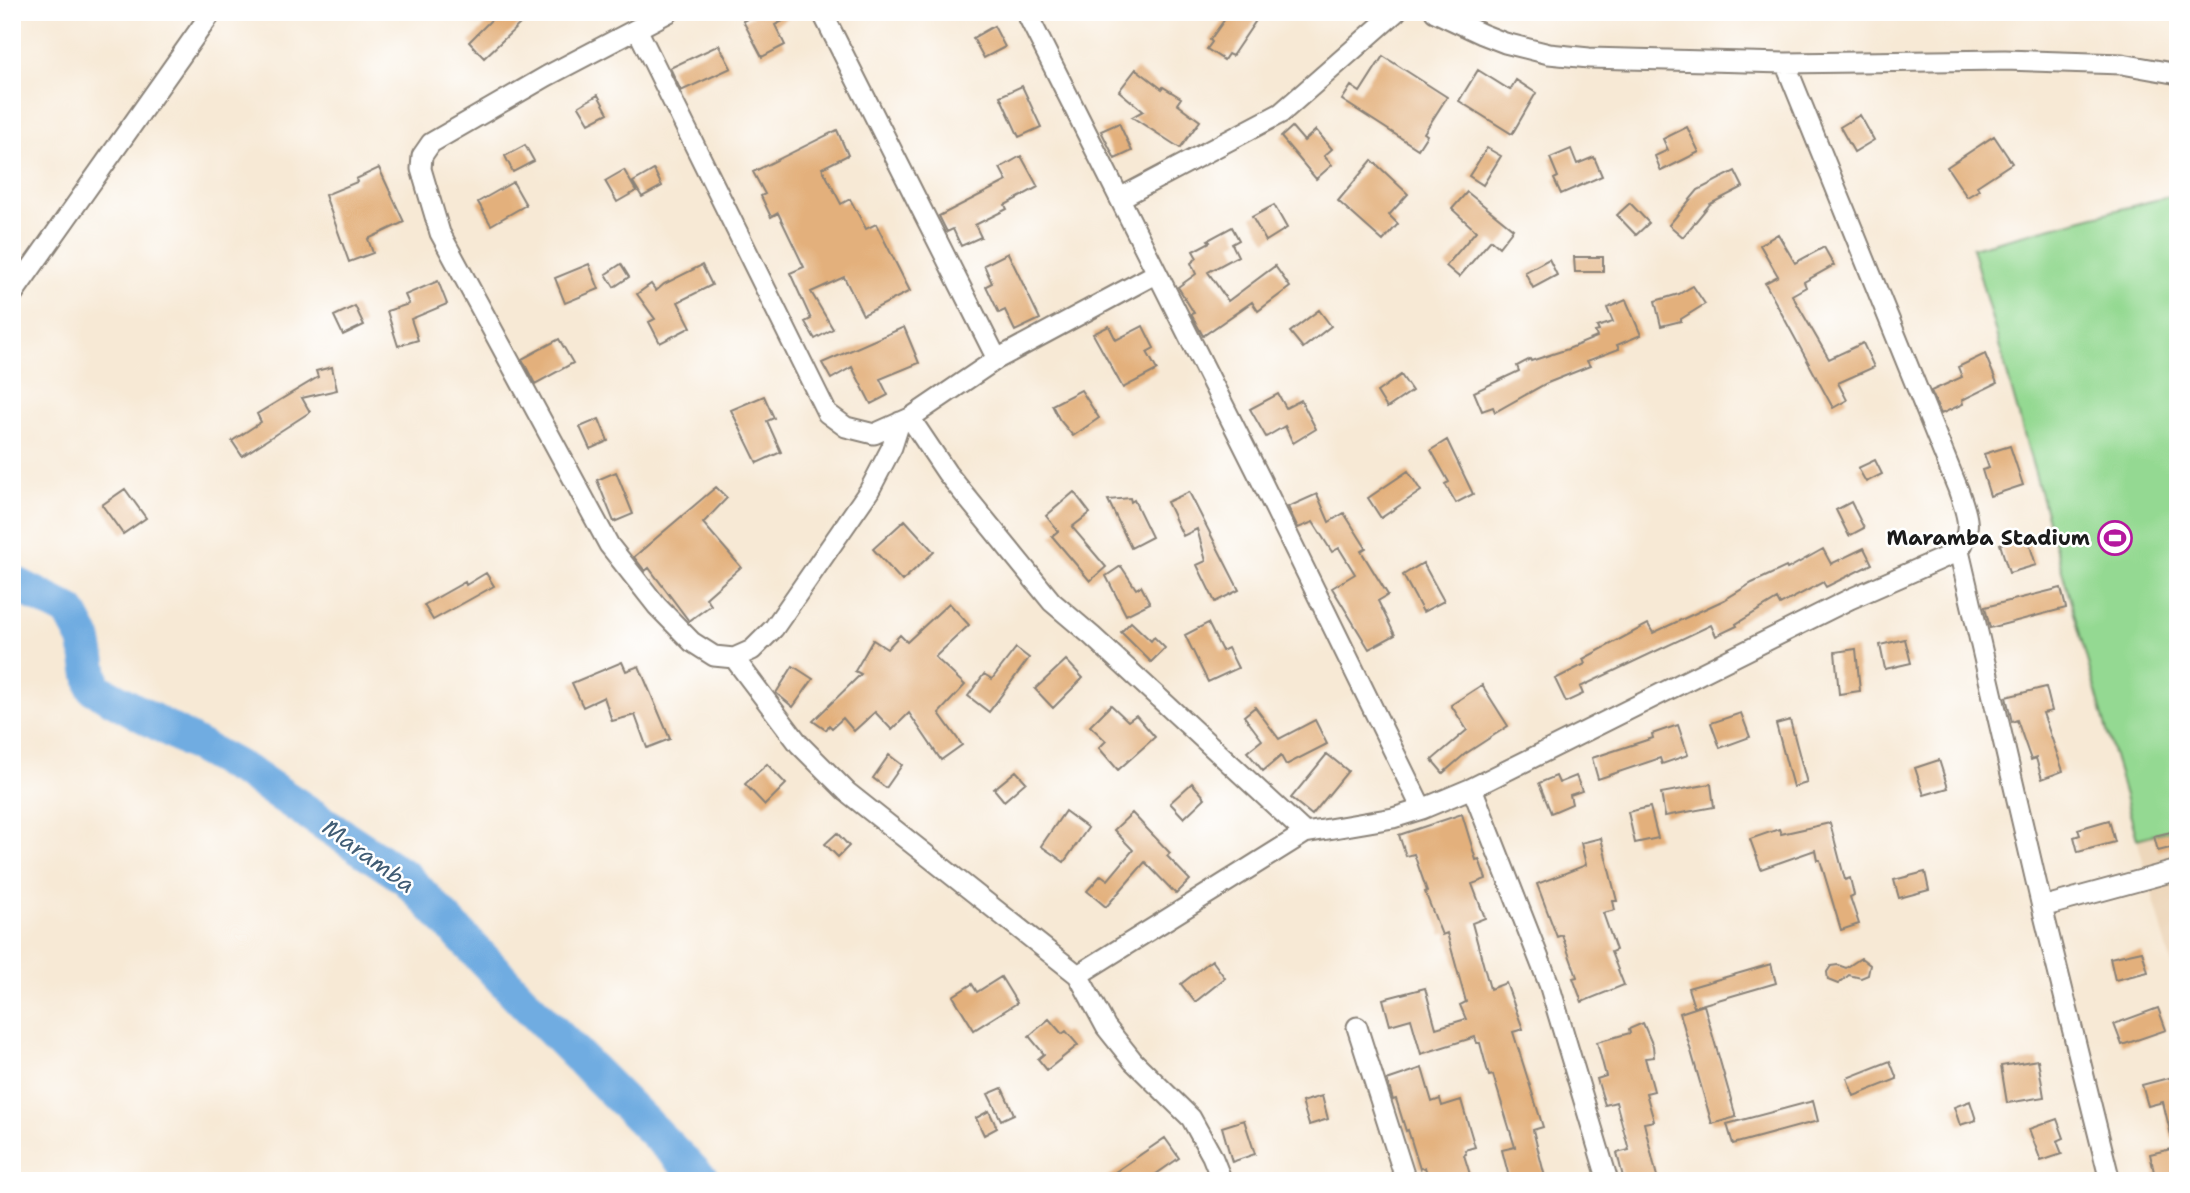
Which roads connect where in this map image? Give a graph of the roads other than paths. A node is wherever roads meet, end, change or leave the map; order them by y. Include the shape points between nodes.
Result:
1 (212, 12) edge
2 (669, 12) edge
3 (822, 12) edge
4 (1026, 12) edge
5 (1396, 12) edge
6 (1435, 12) edge
7 (637, 29) junction
8 (1785, 63) junction
9 (2178, 74) edge
10 (1120, 198) junction
11 (1157, 273) junction
12 (12, 295) edge
13 (997, 359) junction
14 (905, 420) junction
15 (1959, 551) junction
16 (734, 658) junction
17 (1472, 788) junction
18 (1422, 808) junction
19 (1305, 833) junction
20 (2178, 870) edge
21 (2042, 907) junction
22 (1078, 975) junction
23 (1357, 1027) dead end
24 (1222, 1181) edge
25 (1406, 1181) edge
26 (1608, 1181) edge
27 (2110, 1181) edge

1 - 12 street
2 - 7 street
3 - 13 street
4 - 10 street
5 - 10 street via 1281,113
6 - 8 street via 1482,34 1549,54
7 - 14 street via 827,413 846,426 874,434
7 - 16 street via 431,143 422,156 421,169 440,233 609,545 692,642 714,656
8 - 9 street via 2005,60 2122,64
8 - 15 street via 1958,489 1968,521 1967,538
10 - 11 street
11 - 13 street
11 - 18 street
13 - 14 street
14 - 16 street via 869,491 774,628 752,650
14 - 19 street via 1052,602
15 - 17 street via 1850,599
15 - 21 street
16 - 22 street via 799,744 847,792
17 - 18 street
17 - 26 street via 1549,984
18 - 19 street via 1393,818
19 - 22 street
20 - 21 street
21 - 27 street
22 - 24 street via 1106,1027 1191,1118
23 - 25 street

